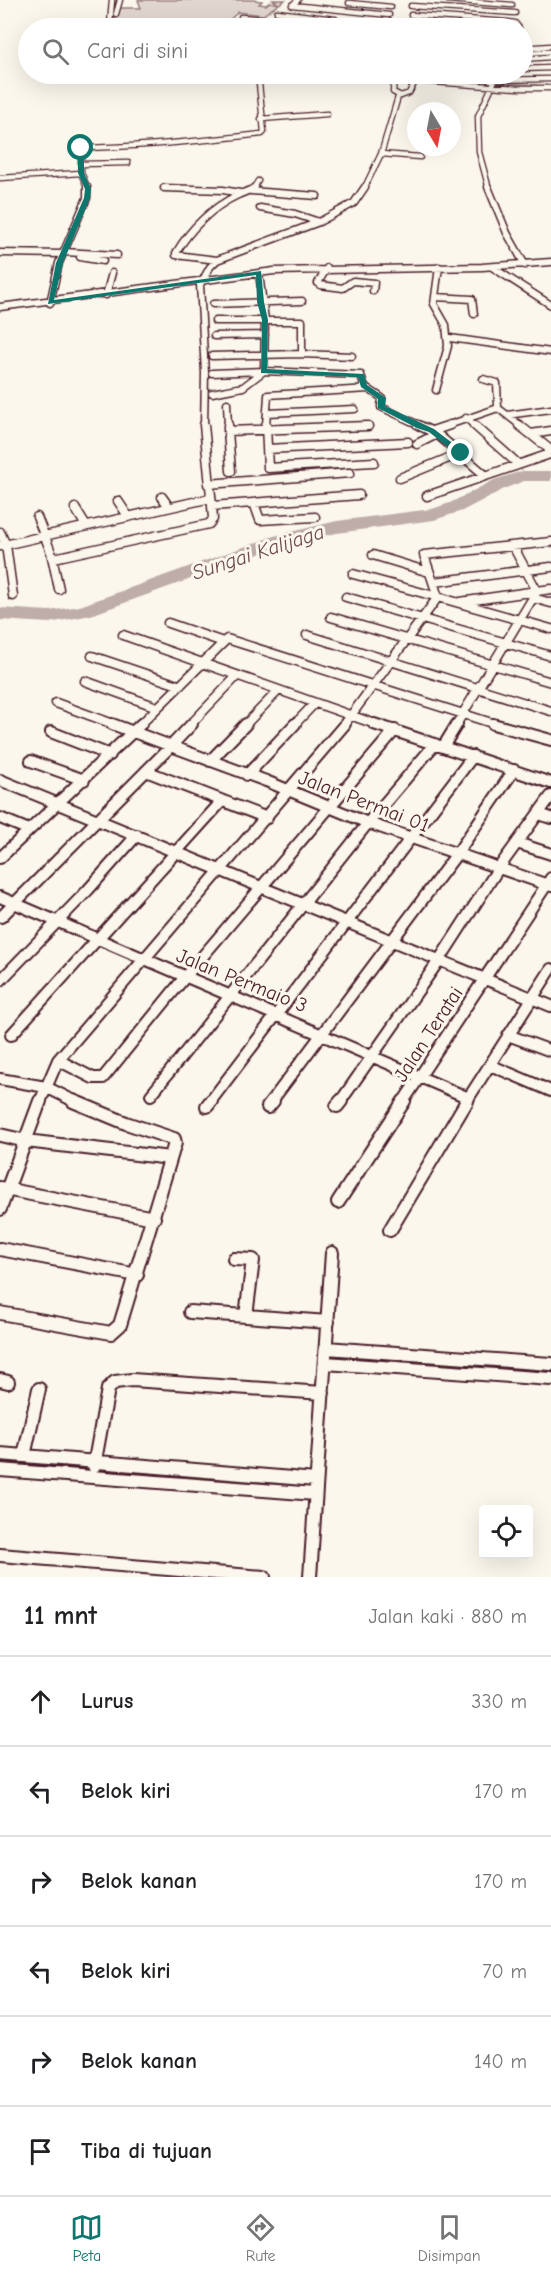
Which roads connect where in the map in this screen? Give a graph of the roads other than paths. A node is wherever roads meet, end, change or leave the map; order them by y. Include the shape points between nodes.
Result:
1 (298, 0) edge
2 (324, 0) edge
3 (448, 0) edge
4 (350, 2) edge
5 (476, 2) junction
6 (411, 3) edge
7 (116, 4) edge
8 (512, 5) dead end
9 (391, 7) dead end
10 (307, 8) junction
11 (315, 8) junction
12 (472, 10) junction
13 (340, 11) junction
14 (277, 12) dead end
15 (515, 13) dead end
16 (116, 14) dead end
17 (297, 15) junction
18 (389, 15) dead end
19 (411, 15) junction
20 (241, 17) dead end
21 (249, 18) edge
22 (294, 18) edge
23 (326, 18) edge
24 (411, 18) edge
25 (454, 18) edge
26 (468, 18) edge
27 (551, 46) edge
28 (533, 47) edge
29 (551, 57) edge
30 (533, 58) edge
31 (551, 68) edge
32 (533, 69) edge
33 (551, 79) edge
34 (533, 80) edge
35 (259, 84) edge
36 (394, 84) edge
37 (414, 84) edge
38 (493, 84) edge
39 (505, 84) edge
40 (551, 88) edge
41 (401, 96) junction
42 (327, 114) dead end
43 (261, 119) junction
44 (381, 154) junction
45 (420, 157) dead end
46 (128, 163) dead end
47 (82, 164) junction
48 (81, 173) junction
49 (0, 178) edge
50 (258, 181) dead end
51 (164, 188) dead end
52 (250, 191) junction
53 (240, 193) junction
54 (317, 196) dead end
55 (260, 208) dead end
56 (319, 222) junction
57 (0, 253) edge
58 (63, 254) junction
59 (117, 255) dead end
60 (217, 260) junction
61 (103, 261) dead end
62 (551, 262) edge
63 (273, 264) dead end
64 (525, 265) junction
65 (439, 267) junction
66 (492, 267) junction
67 (327, 268) junction
68 (274, 271) junction
69 (112, 273) dead end
70 (259, 273) junction
71 (202, 280) junction
72 (373, 291) dead end
73 (106, 295) junction
74 (435, 297) junction
75 (303, 301) dead end
76 (261, 302) junction
77 (51, 303) junction
78 (213, 304) dead end
79 (551, 305) edge
80 (0, 307) edge
81 (474, 314) dead end
82 (265, 320) junction
83 (215, 321) dead end
84 (265, 335) junction
85 (214, 336) dead end
86 (450, 338) junction
87 (551, 352) edge
88 (265, 354) junction
89 (302, 354) junction
90 (212, 356) dead end
91 (352, 356) dead end
92 (264, 371) junction
93 (212, 373) dead end
94 (483, 379) dead end
95 (369, 389) junction
96 (436, 390) dead end
97 (212, 393) dead end
98 (227, 404) dead end
99 (498, 408) junction
100 (355, 409) dead end
101 (551, 409) edge
102 (267, 413) junction
103 (507, 415) junction
104 (466, 418) junction
105 (368, 426) dead end
106 (266, 430) junction
107 (228, 431) junction
108 (551, 431) edge
109 (434, 432) junction
110 (531, 434) junction
111 (267, 449) junction
112 (461, 453) junction
113 (374, 462) dead end
114 (518, 464) junction
115 (231, 471) dead end
116 (350, 473) dead end
117 (485, 475) junction
118 (400, 478) dead end
119 (208, 484) junction
120 (359, 495) dead end
121 (427, 496) dead end
122 (162, 497) dead end
123 (118, 501) dead end
124 (212, 502) junction
125 (254, 503) junction
126 (169, 507) junction
127 (75, 508) dead end
128 (128, 516) junction
129 (315, 517) dead end
130 (37, 518) dead end
131 (86, 526) junction
132 (0, 532) edge
133 (47, 536) junction
134 (551, 542) edge
135 (3, 546) edge
136 (513, 546) junction
137 (373, 555) dead end
138 (54, 558) junction
139 (551, 567) edge
140 (526, 570) junction
141 (429, 572) junction
142 (353, 574) dead end
143 (434, 582) junction
144 (59, 589) dead end
145 (551, 589) edge
146 (535, 594) junction
147 (13, 596) dead end
148 (346, 597) dead end
149 (438, 597) junction
150 (455, 602) junction
151 (551, 603) edge
152 (331, 617) dead end
153 (421, 618) junction
154 (520, 621) junction
155 (168, 623) dead end
156 (551, 629) edge
157 (123, 635) dead end
158 (307, 635) dead end
159 (407, 640) junction
160 (223, 642) junction
161 (507, 643) junction
162 (92, 656) dead end
163 (551, 656) edge
164 (391, 663) junction
165 (203, 664) junction
166 (493, 665) junction
167 (237, 676) junction
168 (85, 681) dead end
169 (551, 682) edge
170 (178, 686) junction
171 (374, 687) junction
172 (476, 689) junction
173 (278, 691) junction
174 (56, 703) dead end
175 (314, 704) junction
176 (157, 707) junction
177 (551, 711) edge
178 (461, 715) junction
179 (352, 716) junction
180 (395, 730) junction
181 (51, 732) dead end
182 (133, 732) junction
183 (551, 740) edge
184 (439, 745) junction
185 (171, 746) junction
186 (111, 755) junction
187 (473, 756) junction
188 (32, 761) dead end
189 (210, 761) junction
190 (514, 770) junction
191 (146, 771) junction
192 (247, 775) junction
193 (0, 780) edge
194 (84, 780) junction
195 (551, 783) edge
196 (289, 792) junction
197 (551, 796) edge
198 (222, 801) junction
199 (57, 804) junction
200 (328, 808) junction
201 (539, 814) junction
202 (0, 818) edge
203 (267, 818) junction
204 (551, 818) edge
205 (98, 820) junction
206 (368, 823) junction
207 (29, 830) junction
208 (137, 835) junction
209 (410, 838) junction
210 (517, 843) junction
211 (176, 852) junction
212 (551, 854) edge
213 (456, 855) junction
214 (0, 858) edge
215 (498, 869) junction
216 (220, 871) junction
217 (549, 883) edge
218 (261, 887) junction
219 (0, 897) edge
220 (15, 904) junction
221 (303, 904) junction
222 (1, 917) edge
223 (346, 921) junction
224 (57, 922) junction
225 (98, 939) junction
226 (393, 940) junction
227 (143, 958) junction
228 (440, 959) junction
229 (551, 969) edge
230 (185, 977) junction
231 (486, 978) junction
232 (0, 981) edge
233 (230, 995) junction
234 (532, 998) junction
235 (551, 1006) edge
236 (278, 1014) junction
237 (322, 1033) junction
238 (11, 1035) dead end
239 (508, 1035) junction
240 (551, 1051) edge
241 (373, 1055) junction
242 (58, 1060) junction
243 (490, 1065) junction
244 (421, 1078) junction
245 (0, 1079) edge
246 (46, 1087) junction
247 (551, 1091) edge
248 (151, 1095) dead end
249 (469, 1098) junction
250 (207, 1106) dead end
251 (337, 1106) dead end
252 (268, 1107) dead end
253 (0, 1135) edge
254 (26, 1141) junction
255 (170, 1158) junction
256 (4, 1189) edge
257 (338, 1203) dead end
258 (0, 1209) edge
259 (154, 1218) junction
260 (390, 1230) dead end
261 (0, 1249) edge
262 (332, 1253) dead end
263 (234, 1259) dead end
264 (137, 1275) junction
265 (190, 1312) dead end
266 (0, 1313) edge
267 (246, 1316) junction
268 (328, 1322) junction
269 (326, 1348) junction
270 (325, 1363) junction
271 (551, 1364) edge
272 (551, 1379) edge
273 (39, 1389) dead end
274 (323, 1393) junction
275 (0, 1454) edge
276 (24, 1456) junction
277 (95, 1462) junction
278 (0, 1470) edge
279 (92, 1477) junction
280 (316, 1487) junction
281 (0, 1555) edge
282 (264, 1577) edge
283 (310, 1577) edge

1 - 10 street via 292,5
2 - 11 street
3 - 5 street
4 - 9 street
4 - 13 street
5 - 8 street
5 - 12 street
6 - 12 street
6 - 19 street
7 - 16 street
10 - 11 street
10 - 17 street
11 - 13 street
12 - 15 street
12 - 26 street
13 - 18 street
14 - 17 street
17 - 22 street
17 - 23 street
19 - 24 street
19 - 25 street
20 - 21 street
27 - 28 street
29 - 30 street
31 - 32 street
33 - 34 street
35 - 43 street
36 - 41 street via 393,92
37 - 41 street via 409,93
38 - 64 street via 479,114 476,132 480,156 499,217
39 - 40 street
41 - 44 street
42 - 43 street
43 - 47 street via 264,133 258,135 143,147 82,147
44 - 45 street
44 - 56 street via 354,203
46 - 47 street
47 - 48 street
48 - 49 street
48 - 58 street via 88,189 87,198
50 - 52 street
51 - 53 street
52 - 53 street
52 - 54 street
53 - 60 street via 201,220 176,253
55 - 56 street
56 - 60 street
57 - 58 street
58 - 59 street
58 - 61 street
58 - 77 street
60 - 71 street
62 - 64 street
63 - 68 street
64 - 66 street
65 - 66 street
65 - 67 street
65 - 74 street
66 - 79 street
67 - 68 street
67 - 72 street via 320,285 339,288 352,281 374,282
68 - 70 street
69 - 73 street
70 - 71 street
70 - 76 street
71 - 73 street
71 - 119 street
73 - 77 street
74 - 81 street via 472,299
74 - 86 street via 434,304
75 - 76 street
76 - 78 street
76 - 82 street
77 - 80 street
82 - 83 street
82 - 84 street
82 - 89 street via 303,321
84 - 85 street
84 - 88 street
86 - 87 street
86 - 96 street
88 - 89 street
88 - 90 street
88 - 92 street
89 - 91 street
92 - 93 street
92 - 95 street via 357,374
92 - 97 street via 243,387
94 - 99 street via 497,383
95 - 102 street via 268,395
95 - 109 street via 382,398 381,407
98 - 107 street
99 - 103 street
99 - 104 street
100 - 102 street
101 - 103 street
102 - 106 street
103 - 110 street
104 - 109 street
104 - 114 street
105 - 106 street
106 - 107 street
106 - 111 street
107 - 115 street
108 - 110 street
109 - 111 street via 412,443
109 - 112 street
110 - 114 street via 550,454
111 - 113 street via 268,468
112 - 117 street
112 - 118 street
114 - 117 street
116 - 119 street
117 - 121 street
119 - 124 street
120 - 125 street
122 - 126 street
123 - 128 street
124 - 125 street
124 - 126 street
124 - 138 street via 213,519 208,524
125 - 129 street via 260,520
126 - 128 street
127 - 131 street
128 - 131 street
130 - 133 street
131 - 133 street
132 - 135 street
133 - 135 street
133 - 138 street
134 - 136 street
135 - 147 street
136 - 140 street
136 - 141 street via 428,553 423,557
137 - 141 street
138 - 144 street
139 - 140 street
140 - 143 street
140 - 146 street
141 - 143 street
142 - 149 street
143 - 149 street
145 - 146 street
146 - 150 street
146 - 151 street
146 - 154 street
148 - 153 street
149 - 150 street
149 - 153 street
150 - 154 street
152 - 159 street
153 - 159 street
153 - 161 street
154 - 156 street
154 - 161 street
155 - 160 street
157 - 165 street
158 - 164 street
159 - 164 street
159 - 166 street
160 - 165 street
160 - 171 street via 235,641
161 - 163 street
161 - 166 street
162 - 170 street
164 - 171 street
164 - 172 street
165 - 167 street
165 - 170 street
166 - 169 street
166 - 172 street
167 - 173 street
167 - 185 street
168 - 176 street
170 - 176 street
171 - 178 street
171 - 179 street
172 - 177 street
172 - 178 street
173 - 175 street
173 - 189 street
174 - 182 street, Jalan Permai 01
175 - 179 street
175 - 192 street
176 - 182 street
178 - 183 street
178 - 184 street
179 - 180 street
179 - 196 street
180 - 184 street
180 - 200 street
181 - 186 street
182 - 185 street, Jalan Permai 01
182 - 186 street
184 - 187 street
184 - 206 street
185 - 189 street, Jalan Permai 01
185 - 191 street
186 - 194 street
187 - 190 street
187 - 209 street
188 - 194 street
189 - 192 street, Jalan Permai 01
190 - 195 street
190 - 213 street
191 - 198 street
191 - 205 street
192 - 196 street, Jalan Permai 01
193 - 199 street
194 - 199 street
196 - 200 street, Jalan Permai 01
196 - 203 street
197 - 201 street
198 - 203 street
198 - 211 street
199 - 205 street
199 - 207 street
200 - 206 street, Jalan Permai 01
200 - 218 street
201 - 204 street
201 - 210 street
202 - 207 street
203 - 216 street
205 - 208 street
205 - 220 street
206 - 209 street, Jalan Permai 01
206 - 221 street
207 - 214 street
208 - 211 street
208 - 224 street
209 - 213 street, Jalan Permai 01
209 - 223 street
210 - 212 street
210 - 215 street
211 - 216 street
211 - 225 street
213 - 215 street, Jalan Permai 01
213 - 226 street
215 - 217 street, Jalan Permai 01
215 - 228 street
216 - 218 street
216 - 227 street
217 - 231 street, Jalan Teratai
218 - 221 street
218 - 230 street
219 - 220 street, Jalan Permaio 3
220 - 222 street
220 - 224 street, Jalan Permaio 3
221 - 223 street
221 - 233 street
223 - 226 street
223 - 236 street
224 - 225 street, Jalan Permaio 3
224 - 232 street
225 - 227 street, Jalan Permaio 3
225 - 238 street
226 - 228 street
226 - 237 street
227 - 230 street, Jalan Permaio 3
227 - 242 street
228 - 231 street
228 - 241 street
229 - 234 street
230 - 233 street, Jalan Permaio 3
230 - 242 street via 103,1078 93,1078
231 - 234 street
231 - 244 street, Jalan Teratai
233 - 236 street, Jalan Permaio 3
233 - 248 street
234 - 235 street
234 - 239 street
236 - 237 street, Jalan Permaio 3
236 - 250 street
237 - 241 street, Jalan Permaio 3
237 - 252 street
239 - 240 street
239 - 243 street
241 - 244 street, Jalan Permaio 3
241 - 251 street
242 - 246 street
243 - 247 street
243 - 249 street
244 - 249 street, Jalan Permaio 3
244 - 257 street, Jalan Teratai
245 - 246 street
246 - 254 street
246 - 255 street via 117,1120 174,1139
249 - 260 street
253 - 254 street
254 - 255 street
254 - 256 street
255 - 259 street
256 - 258 street
256 - 259 street
259 - 264 street
261 - 264 street
262 - 268 street
263 - 267 street via 253,1260
264 - 266 street via 120,1325 111,1333
265 - 267 street
267 - 268 street
268 - 269 street
269 - 270 street
269 - 271 street
270 - 272 street
270 - 274 street
273 - 276 street
274 - 277 street via 116,1382 108,1389
274 - 280 street
275 - 276 street
276 - 277 street
277 - 279 street
277 - 280 street
278 - 279 street
279 - 280 street
280 - 283 street
281 - 282 street

